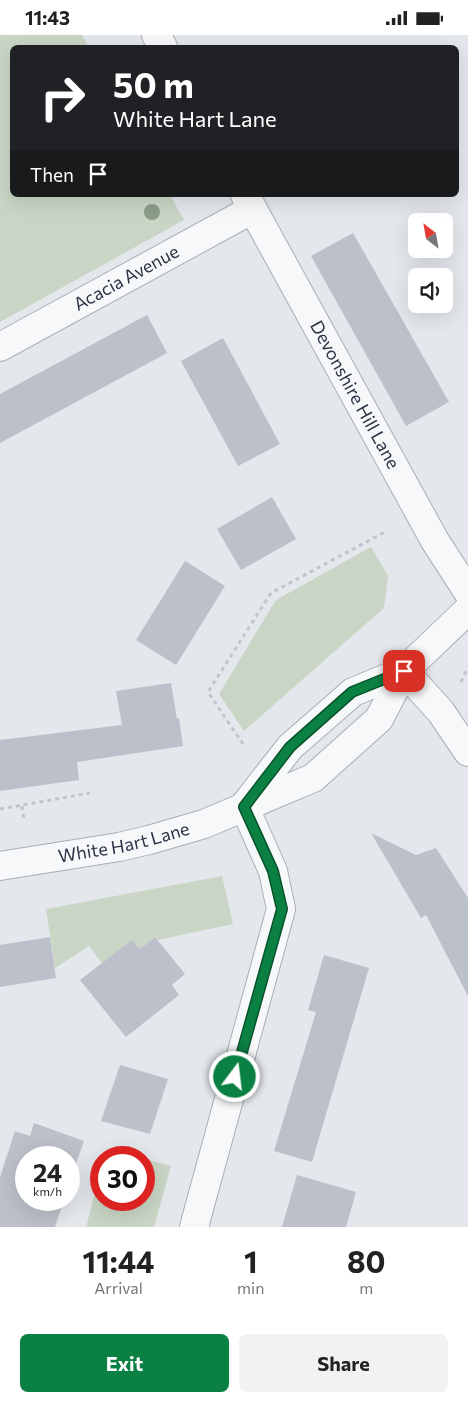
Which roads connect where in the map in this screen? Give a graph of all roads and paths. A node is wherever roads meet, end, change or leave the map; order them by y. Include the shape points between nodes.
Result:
1 (249, 202) edge
2 (0, 347) edge
3 (385, 532) dead end
4 (468, 592) edge
5 (468, 610) edge
6 (468, 667) edge
7 (404, 671) junction
8 (457, 689) dead end
9 (243, 744) dead end
10 (468, 752) edge
11 (90, 793) dead end
12 (22, 806) junction
13 (244, 807) junction
14 (0, 809) edge
15 (24, 820) dead end
16 (0, 866) edge
17 (194, 1227) edge

1 - 2 street, Acacia Avenue
1 - 4 street, Devonshire Hill Lane via 432,535
3 - 9 path via 271,593 208,692
5 - 7 street, White Hart Lane
6 - 8 path
7 - 10 street via 441,712
7 - 13 street, White Hart Lane via 352,692 290,747
7 - 13 street, White Hart Lane via 379,719 313,778
11 - 12 path
12 - 14 path
12 - 15 path
13 - 16 street, White Hart Lane via 204,824 149,840
13 - 17 street via 273,871 282,909

